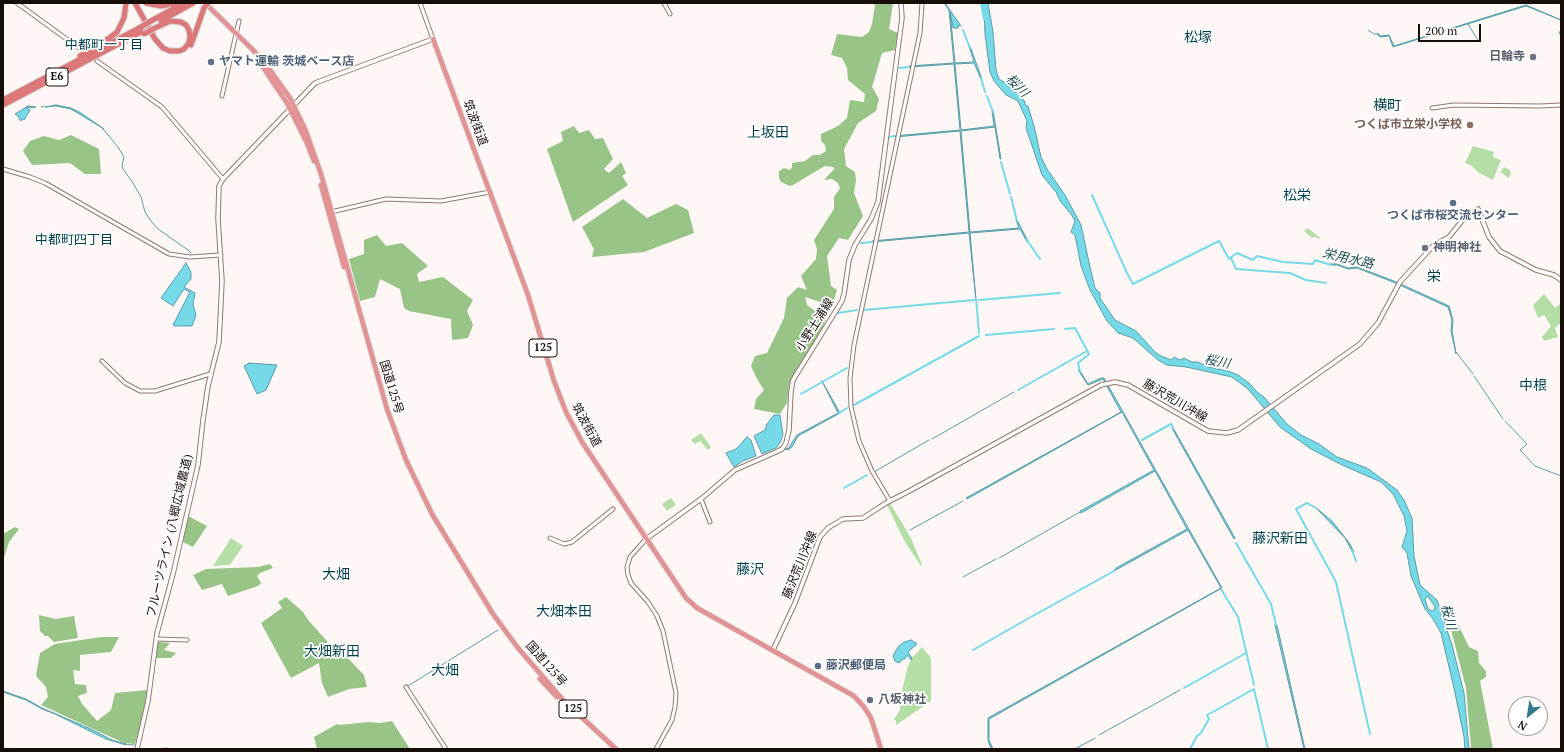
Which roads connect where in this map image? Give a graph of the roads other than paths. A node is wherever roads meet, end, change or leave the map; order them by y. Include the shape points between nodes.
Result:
1 (16, 3) edge
2 (126, 3) edge
3 (134, 3) edge
4 (146, 3) edge
5 (176, 3) edge
6 (184, 3) edge
7 (193, 3) edge
8 (201, 3) edge
9 (420, 3) edge
10 (664, 3) edge
11 (901, 3) edge
12 (922, 3) edge
13 (205, 5) edge
14 (670, 14) dead end
15 (239, 21) dead end
16 (153, 25) junction
17 (142, 31) junction
18 (236, 34) junction
19 (433, 39) junction
20 (83, 51) dead end
21 (97, 61) dead end
22 (48, 76) junction
23 (222, 96) dead end
24 (3, 100) edge
25 (3, 105) edge
26 (1561, 105) edge
27 (292, 107) junction
28 (1432, 108) dead end
29 (3, 168) edge
30 (223, 179) junction
31 (490, 192) junction
32 (330, 212) junction
33 (221, 255) junction
34 (1561, 280) edge
35 (102, 361) dead end
36 (210, 374) junction
37 (701, 499) junction
38 (890, 501) junction
39 (613, 509) dead end
40 (710, 522) dead end
41 (550, 538) dead end
42 (646, 539) junction
43 (156, 639) junction
44 (188, 640) dead end
45 (773, 650) junction
46 (406, 687) dead end
47 (137, 749) edge
48 (446, 749) edge
49 (612, 749) edge
50 (616, 749) edge
51 (656, 749) edge
52 (880, 749) edge

1 - 20 street
2 - 22 highway via 124,18 114,34
3 - 13 highway via 156,43 163,50 173,54 182,52 191,44
3 - 16 highway via 163,48 178,51 189,43 190,30 181,22 170,21
4 - 5 highway via 160,6
6 - 16 highway, E6
7 - 16 highway, E6
8 - 18 highway, 国道125号 / 125
9 - 19 street, 筑波街道
10 - 14 street
11 - 37 main road, 小野土浦線 via 902,18 878,202 849,260 842,301 794,380 787,441 782,449 735,470
12 - 38 street via 920,33 854,345 850,378 851,408 859,441 872,471
13 - 18 highway, 国道125号 / 125
15 - 18 street
16 - 17 highway, E6
17 - 22 highway, E6
17 - 25 highway, E6
18 - 23 street
18 - 27 highway, 国道125号 / 125
19 - 27 main road via 318,81
19 - 31 highway, 筑波街道 / 125
21 - 30 street via 163,107
22 - 24 highway, E6
26 - 28 street via 1454,105
27 - 30 main road
27 - 32 highway, 国道125号 / 125 via 315,163
29 - 33 street via 44,183 169,254 190,258
30 - 33 main road, フルーツライン (八郷広域農道) via 218,189
31 - 32 street via 441,201 386,199
31 - 42 highway, 筑波街道 / 125 via 528,295 548,366 562,402 582,442
32 - 49 highway, 国道125号 / 125 via 384,409 400,453 422,501 491,615 514,647 557,698
32 - 50 highway, 国道125号 / 125 via 387,409 400,446 427,504 489,607 518,648 563,700
33 - 36 main road, フルーツライン (八郷広域農道) via 219,335
34 - 38 main road, 藤沢荒川沖線 via 1500,251 1489,237 1478,209 1465,218 1449,237 1433,246 1400,282 1378,323 1360,344 1233,432 1208,431 1128,385 1109,382
35 - 36 street via 125,383 140,391 155,391
36 - 43 main road, フルーツライン (八郷広域農道) via 198,465
37 - 40 street
37 - 42 main road, 小野土浦線
38 - 45 main road, 藤沢荒川沖線 via 863,518 841,520 823,532 793,608
39 - 41 street via 572,542 564,544
42 - 45 highway, 筑波街道 / 125 via 691,604
42 - 51 street via 630,557 628,575 660,623 676,693 672,720
43 - 44 street
43 - 47 main road, フルーツライン (八郷広域農道) via 148,701
45 - 52 highway, 筑波街道 / 125 via 854,696 871,718
46 - 48 street

